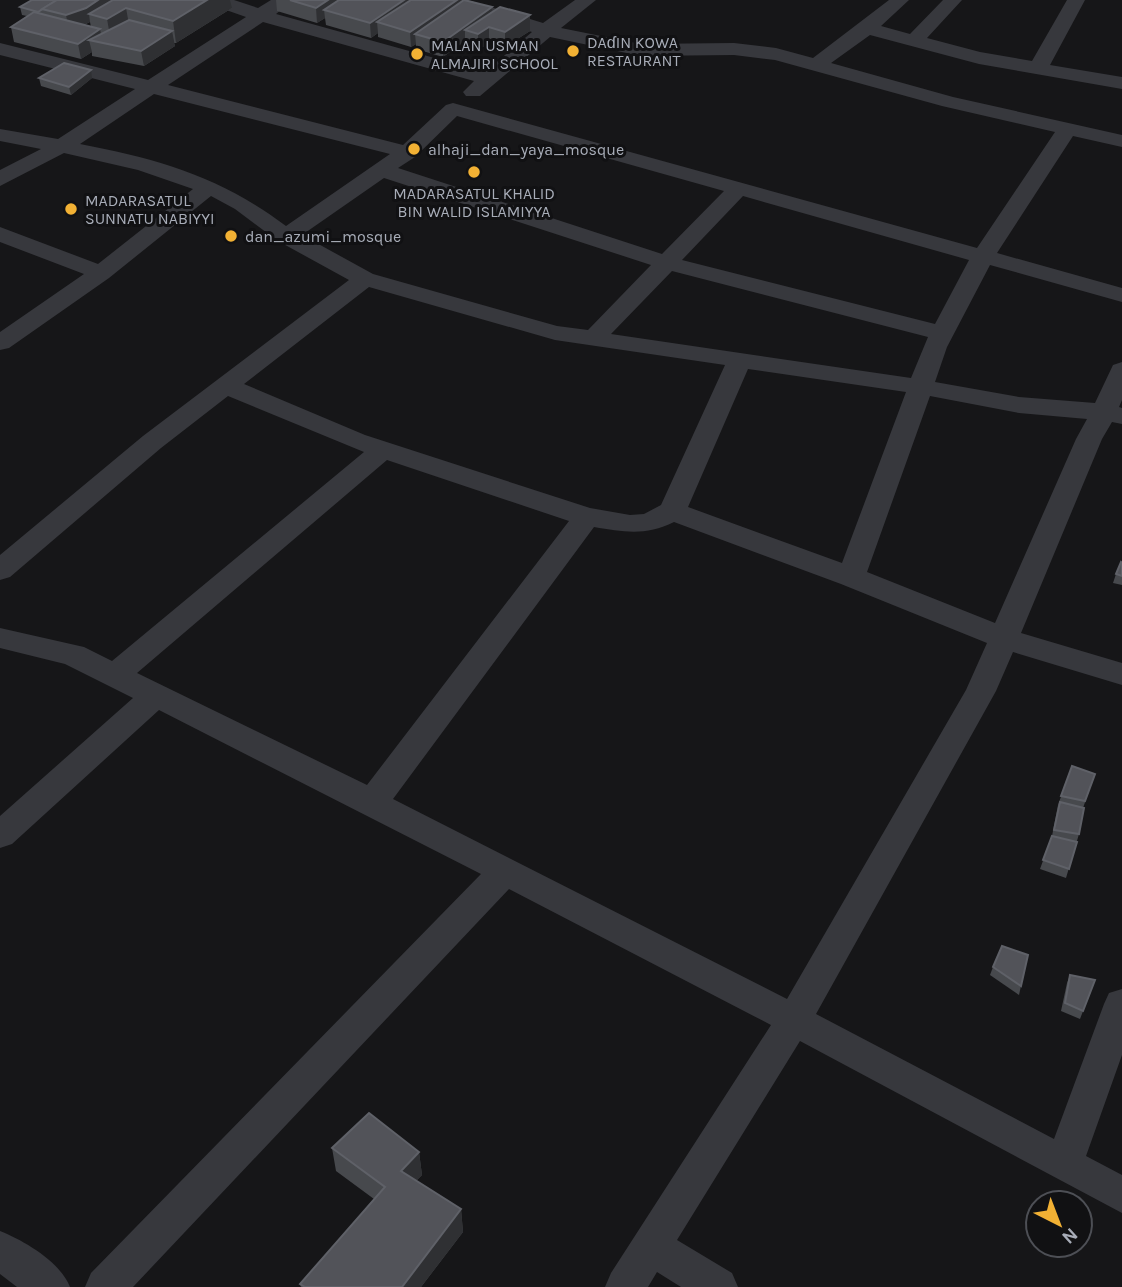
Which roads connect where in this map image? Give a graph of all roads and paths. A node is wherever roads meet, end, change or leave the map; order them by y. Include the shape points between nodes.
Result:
1 (216, 0) edge
2 (284, 0) edge
3 (449, 0) edge
4 (584, 0) edge
5 (900, 0) edge
6 (953, 0) edge
7 (1076, 0) edge
8 (259, 15) junction
9 (867, 28) junction
10 (547, 30) junction
11 (914, 41) junction
12 (0, 49) edge
13 (816, 65) junction
14 (1038, 69) junction
15 (489, 79) junction
16 (1122, 83) edge
17 (148, 88) junction
18 (453, 109) junction
19 (1068, 129) junction
20 (0, 135) edge
21 (1119, 135) edge
22 (62, 146) junction
23 (407, 152) junction
24 (382, 170) junction
25 (0, 179) edge
26 (209, 187) junction
27 (738, 189) junction
28 (0, 234) edge
29 (286, 236) junction
30 (983, 256) junction
31 (667, 263) junction
32 (101, 273) junction
33 (365, 279) junction
34 (1122, 295) edge
35 (943, 333) junction
36 (593, 339) junction
37 (0, 343) edge
38 (740, 359) junction
39 (1122, 370) edge
40 (226, 386) junction
41 (921, 387) junction
42 (1113, 414) edge
43 (383, 450) junction
44 (672, 511) junction
45 (587, 517) junction
46 (0, 570) edge
47 (851, 577) junction
48 (0, 638) edge
49 (1003, 638) junction
50 (1122, 674) edge
51 (114, 676) junction
52 (155, 697) junction
53 (372, 802) junction
54 (0, 835) edge
55 (505, 871) junction
56 (1122, 1004) edge
57 (794, 1020) junction
58 (1064, 1164) junction
59 (1122, 1195) edge
60 (651, 1246) junction
61 (0, 1250) edge
62 (50, 1287) edge
63 (105, 1287) edge
64 (625, 1287) edge
65 (718, 1287) edge

1 - 8 street
2 - 8 street
3 - 10 street
4 - 10 street
5 - 9 street
6 - 11 street
7 - 14 street
8 - 15 street
8 - 17 street
9 - 11 street
9 - 13 street
10 - 13 street via 640,50 734,49
10 - 15 street
11 - 14 street
12 - 17 street
13 - 19 street
14 - 16 street
15 - 18 street
17 - 22 street
17 - 23 street
18 - 23 street
18 - 27 street
19 - 21 street
19 - 30 street
20 - 22 street
22 - 25 street
22 - 26 street
23 - 24 street
24 - 29 street
24 - 31 street
26 - 29 street
26 - 32 street
27 - 30 street
27 - 31 street
28 - 32 street
29 - 33 street
30 - 34 street
30 - 35 street
31 - 35 street
31 - 36 street
32 - 37 street
33 - 36 street
33 - 40 street
35 - 41 street
36 - 38 street
38 - 41 street
38 - 44 street
39 - 42 street
40 - 43 street
40 - 46 street
41 - 42 street via 1019,405
41 - 47 street
42 - 49 street via 1088,439
43 - 45 street
43 - 51 street
44 - 45 street via 649,523
44 - 47 street
45 - 53 street
47 - 49 street
48 - 51 street via 73,655
49 - 50 street
49 - 57 street via 981,691
51 - 52 street
52 - 53 street
52 - 54 street
53 - 55 street
55 - 57 street
55 - 63 street
56 - 58 street
57 - 58 street
57 - 60 street
58 - 59 street
60 - 64 street
60 - 65 street
61 - 62 street

